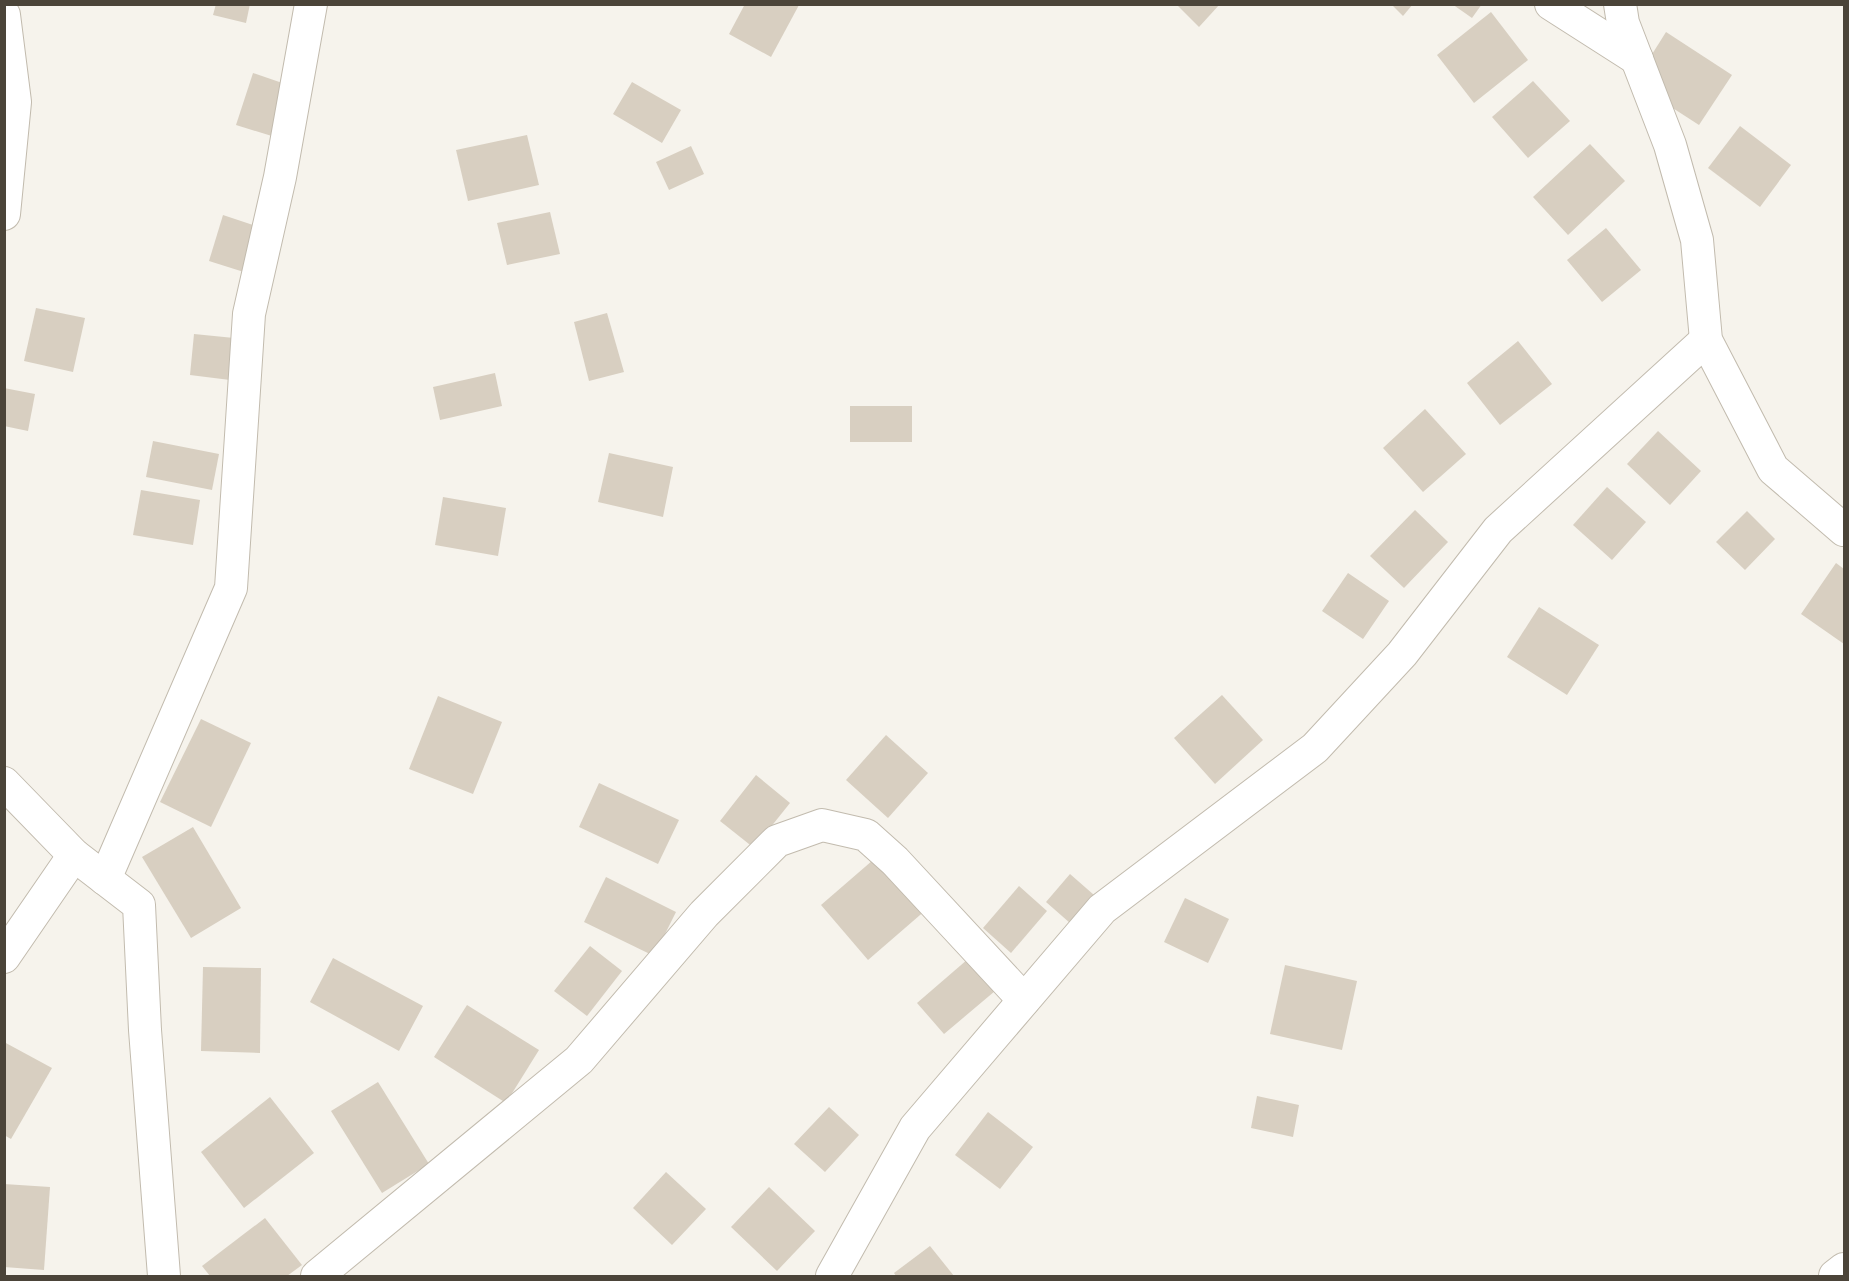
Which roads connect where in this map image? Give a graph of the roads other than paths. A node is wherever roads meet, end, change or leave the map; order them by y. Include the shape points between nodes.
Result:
1 (311, 4) edge
2 (1551, 4) edge
3 (1620, 4) edge
4 (4, 15) edge
5 (1637, 59) junction
6 (4, 214) edge
7 (1706, 340) junction
8 (1845, 530) edge
9 (4, 783) edge
10 (74, 855) junction
11 (105, 879) junction
12 (4, 957) edge
13 (1024, 1000) junction
14 (1845, 1269) edge
15 (164, 1276) edge
16 (317, 1276) edge
17 (831, 1276) edge
18 (1835, 1276) edge

1 - 11 street via 280,177 249,314 231,588
2 - 5 street
3 - 5 street
4 - 6 street via 15,102
5 - 7 street via 1670,144 1697,240
7 - 8 street via 1773,468
7 - 13 street via 1498,530 1402,654 1315,748 1102,909
9 - 10 street
10 - 11 street
10 - 12 street
11 - 15 street via 139,905
13 - 16 street via 866,835 822,825 777,841 704,914 579,1060
13 - 17 street via 915,1128
14 - 18 street

